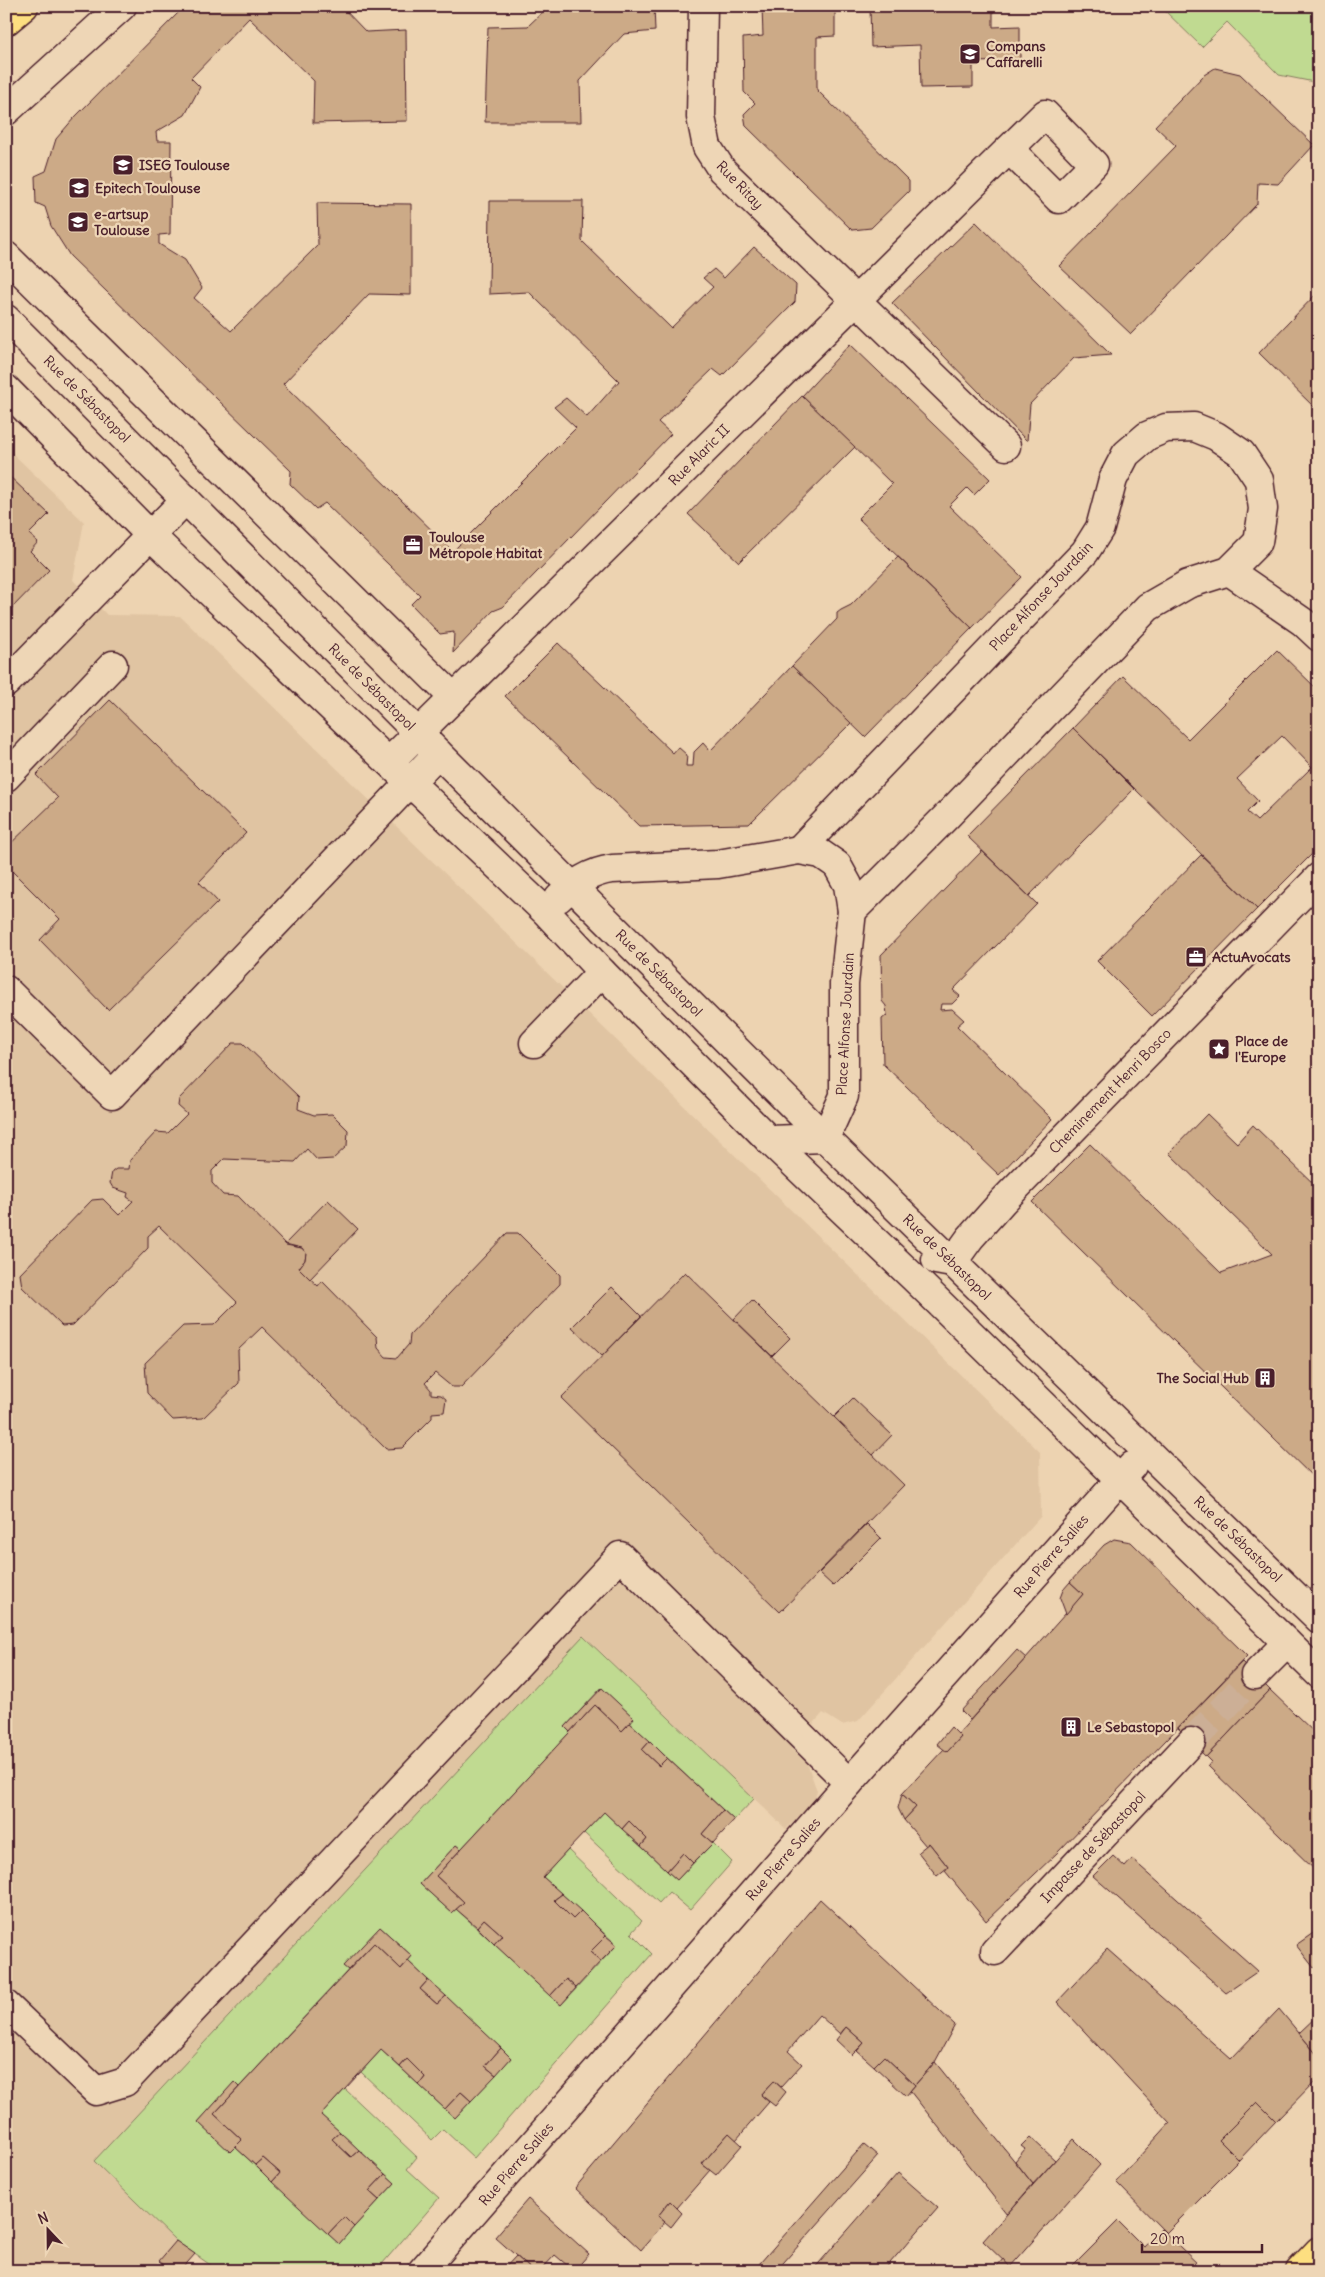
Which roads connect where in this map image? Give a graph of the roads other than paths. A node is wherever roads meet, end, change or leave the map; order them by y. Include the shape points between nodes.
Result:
1 (122, 6) edge
2 (703, 6) edge
3 (6, 111) edge
4 (1009, 149) dead end
5 (6, 256) edge
6 (854, 300) junction
7 (6, 319) edge
8 (6, 389) edge
9 (1006, 446) dead end
10 (186, 499) junction
11 (150, 536) junction
12 (1229, 571) junction
13 (1319, 637) edge
14 (113, 665) dead end
15 (6, 683) edge
16 (454, 698) junction
17 (418, 733) junction
18 (438, 753) junction
19 (389, 762) junction
20 (6, 777) edge
21 (410, 783) junction
22 (799, 850) junction
23 (1319, 877) edge
24 (572, 886) junction
25 (852, 910) junction
26 (545, 911) junction
27 (602, 972) junction
28 (6, 990) edge
29 (534, 1043) dead end
30 (825, 1138) junction
31 (769, 1140) junction
32 (887, 1252) junction
33 (952, 1263) junction
34 (1146, 1450) junction
35 (1120, 1478) junction
36 (1319, 1619) edge
37 (1287, 1642) junction
38 (1319, 1674) edge
39 (1255, 1675) tunnel mouth
40 (1191, 1742) tunnel mouth
41 (849, 1783) junction
42 (995, 1951) dead end
43 (6, 2004) edge
44 (1319, 2251) edge
45 (422, 2271) edge
46 (1300, 2271) edge

1 - 3 street
2 - 6 street, Rue Ritay via 701,117 707,148 722,170
4 - 6 street, Rue Alaric II
5 - 16 street
6 - 9 street, Rue Ritay
6 - 16 street, Rue Alaric II
7 - 10 street, Rue de Sébastopol
8 - 11 street
10 - 11 street
10 - 17 street, Rue de Sébastopol
11 - 15 street
11 - 19 street
12 - 13 street via 1303,622
12 - 22 street, Place Alfonse Jourdain via 1258,542 1263,509 1259,480 1241,452 1194,427 1166,428 1147,436 1126,454 1113,479 1100,528 1085,552
12 - 25 street, Place Alfonse Jourdain via 1188,584 1148,607
14 - 20 street
16 - 17 street, Rue Alaric II
17 - 18 street, Rue de Sébastopol
17 - 19 street, Rue Alaric II
18 - 21 street
18 - 24 street, Rue de Sébastopol
19 - 21 street
21 - 26 street
21 - 28 street via 112,1095
22 - 24 street, Place Alfonse Jourdain via 718,864 596,871
22 - 25 street, Place Alfonse Jourdain via 821,854 838,865 848,885
23 - 33 street, Cheminement Henri Bosco via 1003,1201
24 - 26 street, Place Alfonse Jourdain
24 - 30 street, Rue de Sébastopol
25 - 30 street, Place Alfonse Jourdain via 844,984 844,1096
26 - 27 street
27 - 29 street
27 - 31 street
30 - 31 street
30 - 33 street, Rue de Sébastopol
31 - 32 street
32 - 33 street
32 - 35 street
33 - 34 street, Rue de Sébastopol
34 - 35 street, Rue Pierre Salies
34 - 36 street, Rue de Sébastopol
35 - 37 street
35 - 41 street, Rue Pierre Salies
37 - 38 street
37 - 39 street
40 - 42 street, Impasse de Sébastopol
41 - 43 street via 620,1556 126,2082 96,2090
41 - 45 street, Rue Pierre Salies
44 - 46 main road

